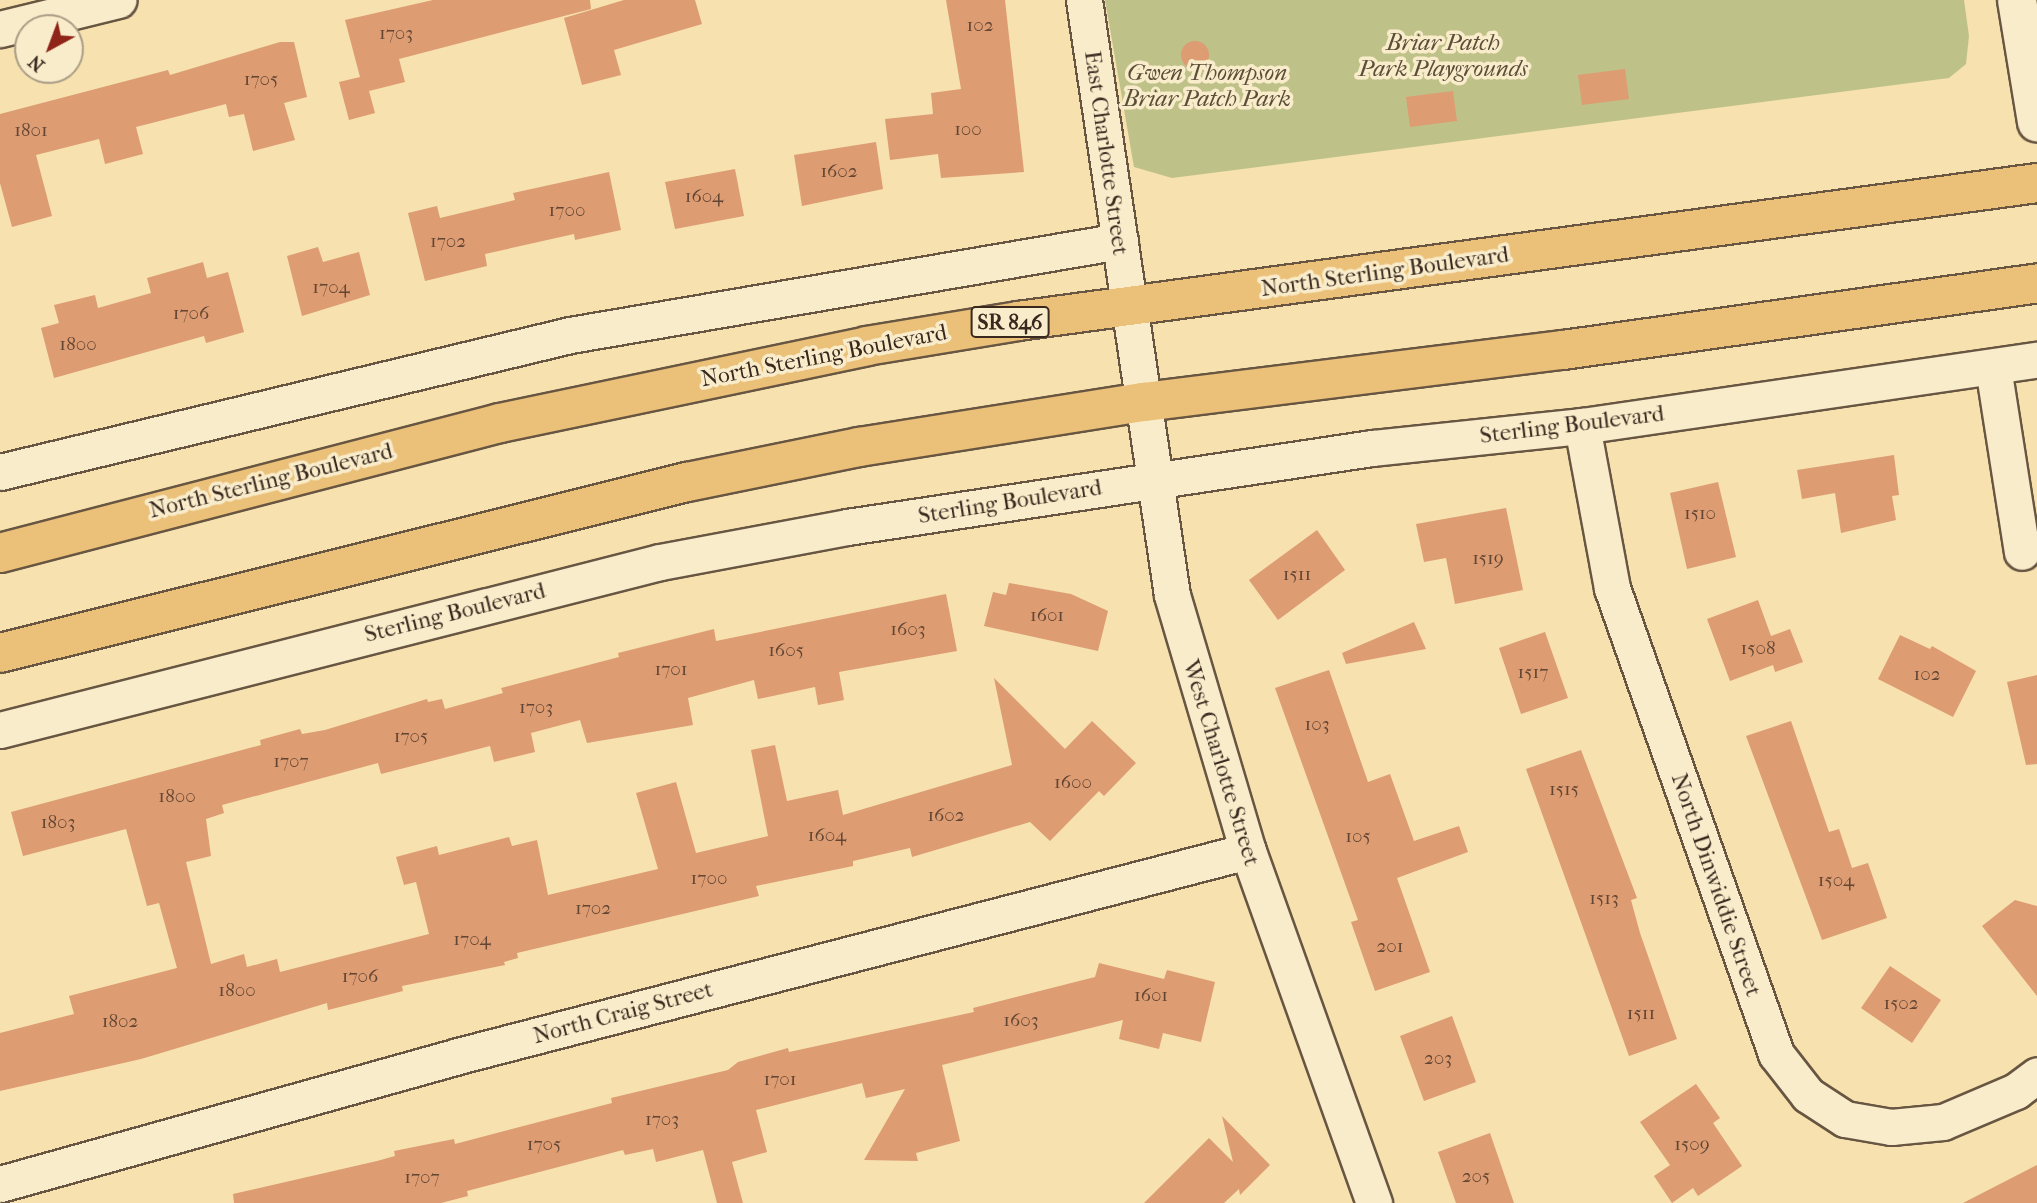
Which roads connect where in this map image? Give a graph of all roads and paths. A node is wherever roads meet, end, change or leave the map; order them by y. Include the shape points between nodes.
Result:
1 (118, 0) edge
2 (1084, 0) edge
3 (2017, 0) edge
4 (0, 29) edge
5 (2036, 111) edge
6 (2037, 183) edge
7 (1120, 241) junction
8 (2037, 283) edge
9 (1127, 307) junction
10 (2037, 360) edge
11 (1993, 367) junction
12 (1144, 402) junction
13 (1582, 426) junction
14 (0, 472) edge
15 (1156, 479) junction
16 (2022, 552) dead end
17 (0, 553) edge
18 (0, 653) edge
19 (0, 730) edge
20 (1248, 851) junction
21 (2037, 1075) edge
22 (0, 1184) edge
23 (1374, 1203) edge

1 - 4 street
2 - 7 street, East Charlotte Street
3 - 5 street
6 - 9 main road, North Sterling Boulevard / SR 846
7 - 9 street, East Charlotte Street
7 - 14 street via 570,335
8 - 12 main road via 1563,350
9 - 12 street, West Charlotte Street
9 - 17 main road, North Sterling Boulevard / SR 846 via 867,346 686,382 329,465
10 - 11 street, Sterling Boulevard
11 - 13 street, Sterling Boulevard
11 - 16 street
12 - 15 street, West Charlotte Street
12 - 18 main road via 885,443 687,482
13 - 15 street, Sterling Boulevard via 1372,448
13 - 21 street, North Dinwiddie Street via 1612,588 1776,1054 1808,1095 1826,1107 1845,1119 1891,1127 1943,1122 2016,1091
15 - 19 street, Sterling Boulevard via 846,527 660,562
15 - 20 street, West Charlotte Street via 1172,595
20 - 22 street, North Craig Street via 458,1056
20 - 23 street, West Charlotte Street

